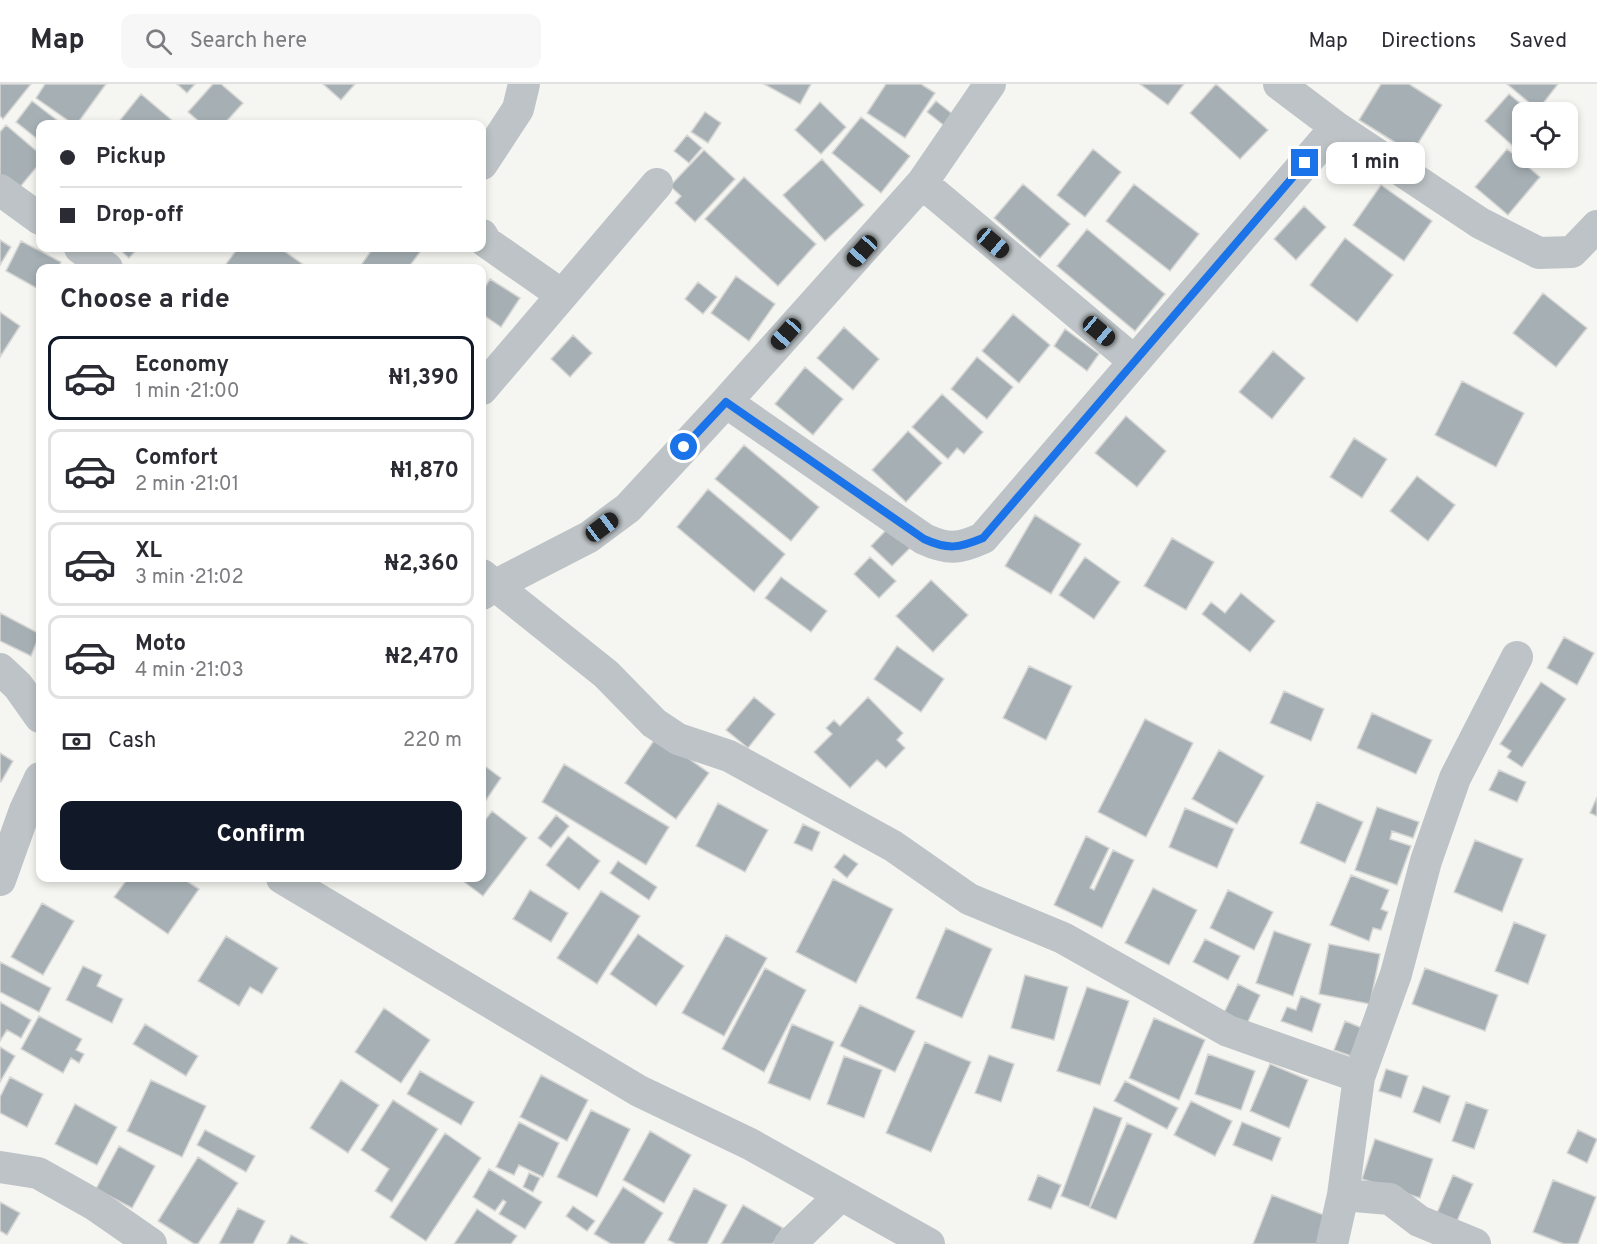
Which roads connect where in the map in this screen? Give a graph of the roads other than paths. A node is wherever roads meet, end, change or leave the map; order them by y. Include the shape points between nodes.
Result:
1 (524, 84) edge
2 (990, 84) edge
3 (1279, 84) edge
4 (1336, 127) junction
5 (486, 158) edge
6 (922, 183) junction
7 (657, 184) dead end
8 (0, 190) edge
9 (36, 216) edge
10 (1597, 226) edge
11 (486, 242) edge
12 (85, 252) edge
13 (102, 264) edge
14 (562, 295) junction
15 (1134, 361) junction
16 (486, 384) edge
17 (726, 402) junction
18 (486, 585) edge
19 (1517, 657) dead end
20 (0, 669) edge
21 (36, 711) edge
22 (36, 787) edge
23 (0, 880) edge
24 (289, 882) edge
25 (1359, 1077) junction
26 (0, 1167) edge
27 (1343, 1195) junction
28 (840, 1196) junction
29 (151, 1244) edge
30 (790, 1244) edge
31 (929, 1244) edge
32 (1332, 1244) edge
33 (1475, 1244) edge

1 - 5 street via 518,109
2 - 6 street
3 - 4 street
4 - 10 street via 1480,223 1539,253 1572,252
4 - 15 street
6 - 15 street
6 - 17 street
7 - 14 street
8 - 9 street
11 - 14 street
12 - 13 street
14 - 16 street
15 - 17 street via 983,538 963,547 942,547 924,539
17 - 18 street via 628,508 589,537
18 - 25 street via 606,674 654,723 678,739 729,756 893,846 969,899 1063,939 1228,1031
19 - 25 street via 1455,778 1426,861 1396,974
20 - 21 street
22 - 23 street
24 - 28 street via 639,1090 750,1144
25 - 27 street
26 - 29 street via 38,1173 95,1204
27 - 32 street
27 - 33 street via 1390,1199 1419,1221
28 - 30 street
28 - 31 street

